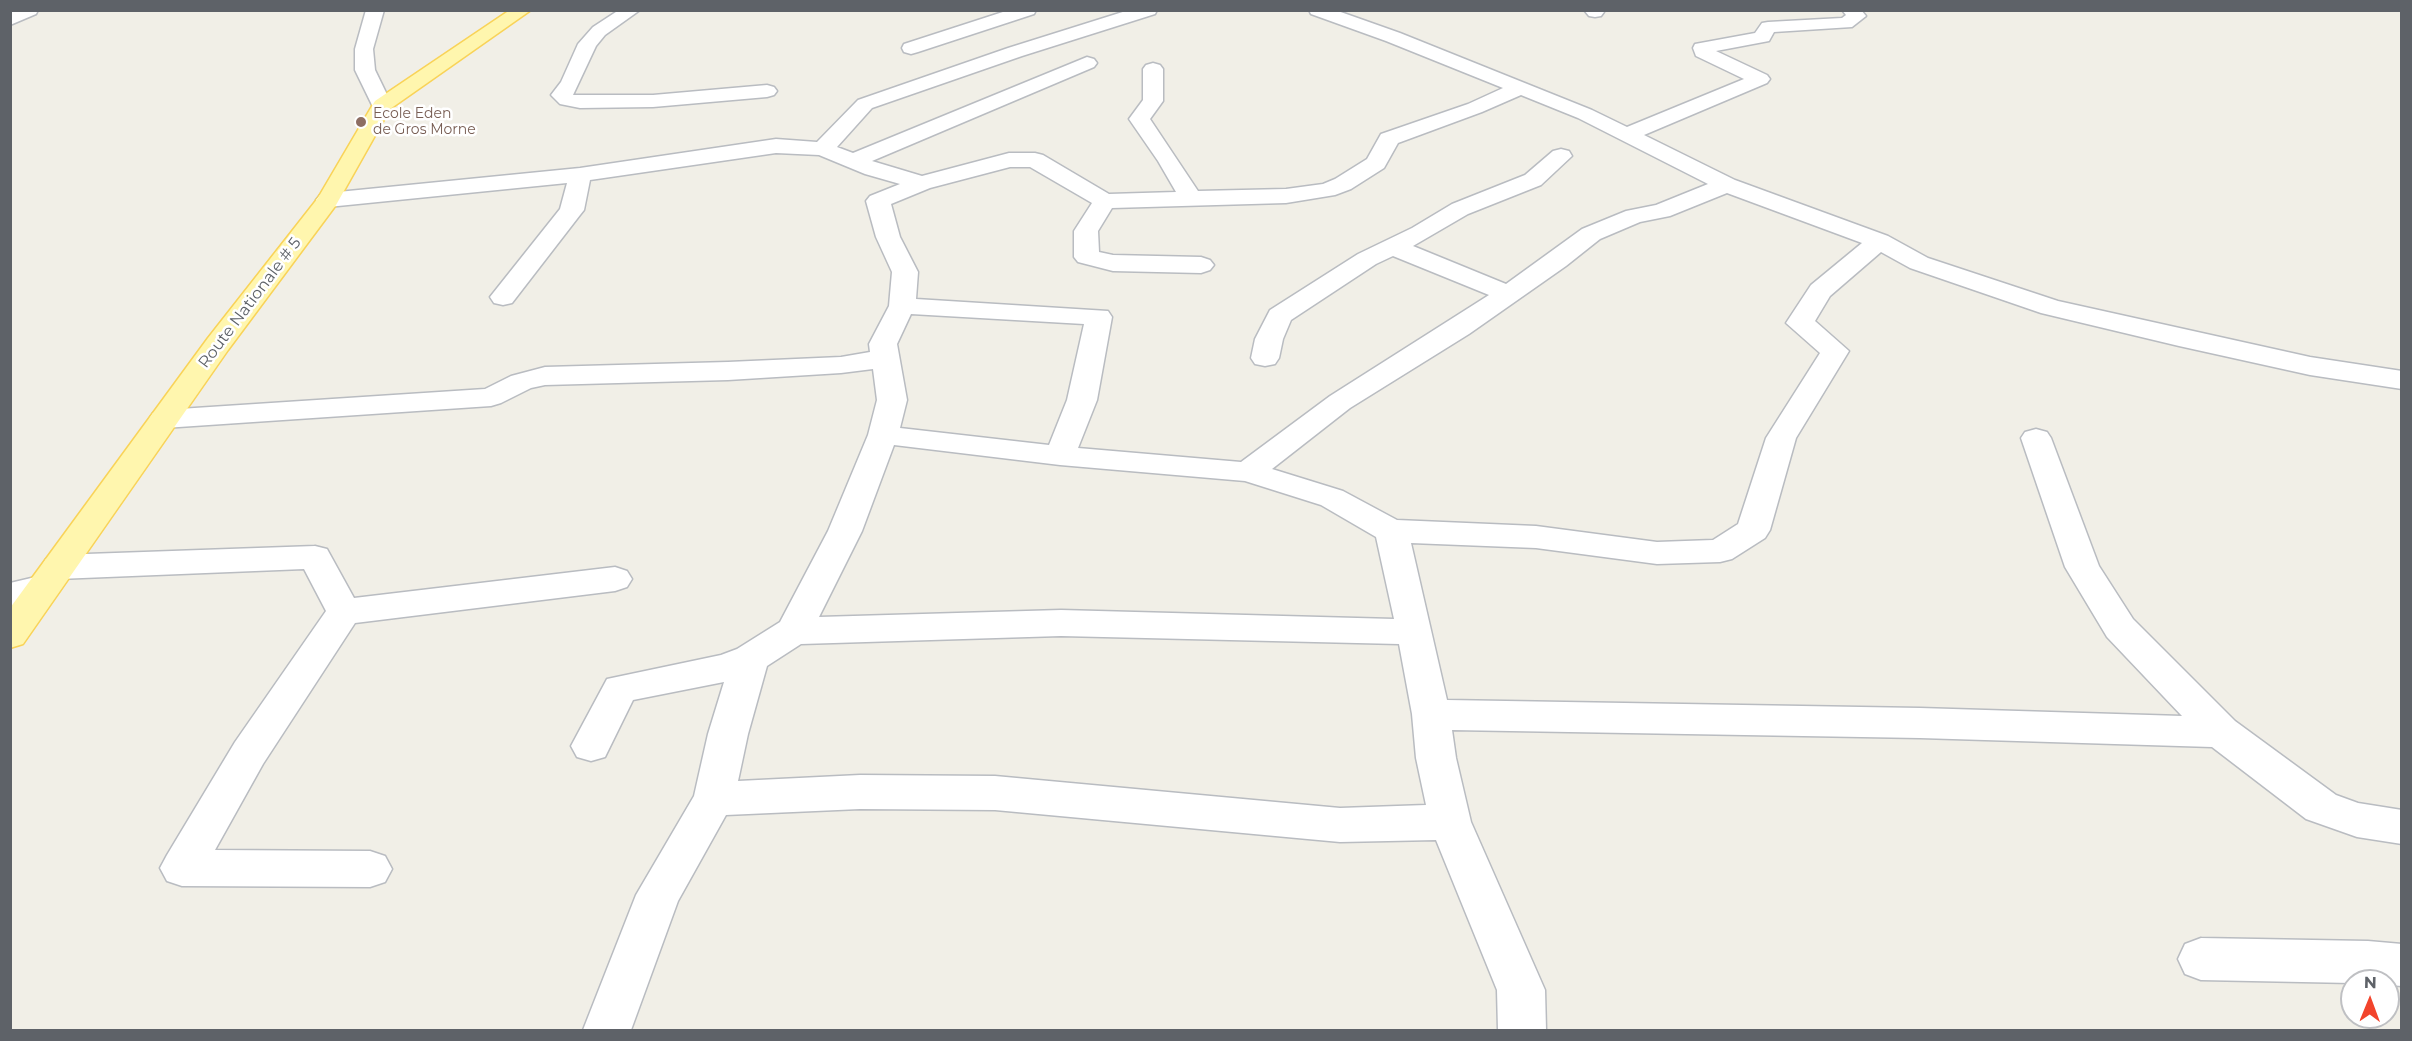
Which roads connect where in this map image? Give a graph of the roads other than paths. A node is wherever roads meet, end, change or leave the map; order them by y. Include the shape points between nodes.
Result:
1 (30, 10) edge
2 (375, 10) edge
3 (523, 10) edge
4 (632, 10) edge
5 (1028, 10) edge
6 (1149, 10) edge
7 (1317, 10) edge
8 (1850, 10) edge
9 (1047, 14) edge
10 (10, 20) edge
11 (1087, 30) junction
12 (911, 48) dead end
13 (1087, 63) dead end
14 (1153, 69) dead end
15 (1518, 88) junction
16 (767, 91) dead end
17 (382, 105) junction
18 (1629, 134) junction
19 (823, 149) junction
20 (1561, 156) dead end
21 (853, 162) junction
22 (580, 175) junction
23 (922, 183) junction
24 (1727, 185) junction
25 (1192, 200) junction
26 (328, 201) junction
27 (1105, 201) junction
28 (1879, 242) junction
29 (1392, 247) junction
30 (1201, 265) dead end
31 (1509, 294) junction
32 (503, 297) dead end
33 (902, 306) junction
34 (886, 358) junction
35 (1264, 358) dead end
36 (2402, 380) edge
37 (164, 419) junction
38 (883, 435) junction
39 (2036, 438) dead end
40 (1060, 456) junction
41 (1248, 472) junction
42 (1391, 531) junction
43 (51, 577) junction
44 (615, 579) dead end
45 (10, 595) edge
46 (344, 612) junction
47 (794, 630) junction
48 (1415, 632) junction
49 (10, 634) edge
50 (750, 659) junction
51 (1431, 714) junction
52 (2221, 732) junction
53 (591, 746) dead end
54 (714, 799) junction
55 (1450, 822) junction
56 (2402, 827) edge
57 (370, 869) dead end
58 (2201, 958) dead end
59 (2402, 965) edge
60 (607, 1030) edge
61 (1522, 1030) edge

1 - 10 street
2 - 17 street via 364,49 365,70
3 - 17 main road, Route Nationale # 5
4 - 16 street via 599,31 587,44 561,96 580,102 653,101
5 - 12 street
6 - 11 street
7 - 15 street
8 - 18 street via 1857,16 1846,23 1768,27 1762,37 1702,48 1703,52 1760,79
9 - 11 street
11 - 19 street via 865,104
13 - 21 street
14 - 25 street via 1153,101 1138,119
15 - 18 street
15 - 25 street via 1389,139 1376,163 1327,190
17 - 26 main road, Route Nationale # 5
18 - 24 street
19 - 21 street
19 - 22 street via 776,146
20 - 29 street via 1533,180 1460,209
21 - 23 street
22 - 26 street
22 - 32 street via 572,210
23 - 27 street via 1009,160 1035,160
23 - 33 street via 878,201 888,237 905,272
24 - 28 street
24 - 31 street via 1591,234
25 - 27 street
26 - 37 main road, Route Nationale # 5
27 - 30 street via 1086,231 1087,257 1113,263
28 - 36 street via 1919,262 2050,307 2299,364
28 - 42 street via 1820,291 1800,323 1835,351 1781,438 1753,530 1720,551 1657,553 1536,537
29 - 31 street
29 - 35 street via 1279,316
31 - 41 street via 1340,402
33 - 34 street via 883,344
33 - 40 street via 1099,317 1082,400
34 - 37 street via 751,370 545,376 521,382 491,397
34 - 38 street via 892,400
37 - 43 main road, Route Nationale # 5
38 - 40 street
38 - 47 street via 845,531
39 - 52 street via 2082,567 2114,620
40 - 41 street
41 - 42 street via 1332,498
42 - 48 street
43 - 45 street
43 - 46 street via 315,557
43 - 49 main road, Route Nationale # 5
44 - 46 street
46 - 57 street via 249,753 182,868
47 - 48 street via 1061,623
47 - 50 street
48 - 51 street
50 - 53 street via 725,668 620,689
50 - 54 street
51 - 52 street
51 - 55 street
52 - 56 street via 2321,807 2357,820
54 - 55 street via 860,792 995,793 1340,825
54 - 60 street via 658,895
55 - 61 street via 1521,990
58 - 59 street

